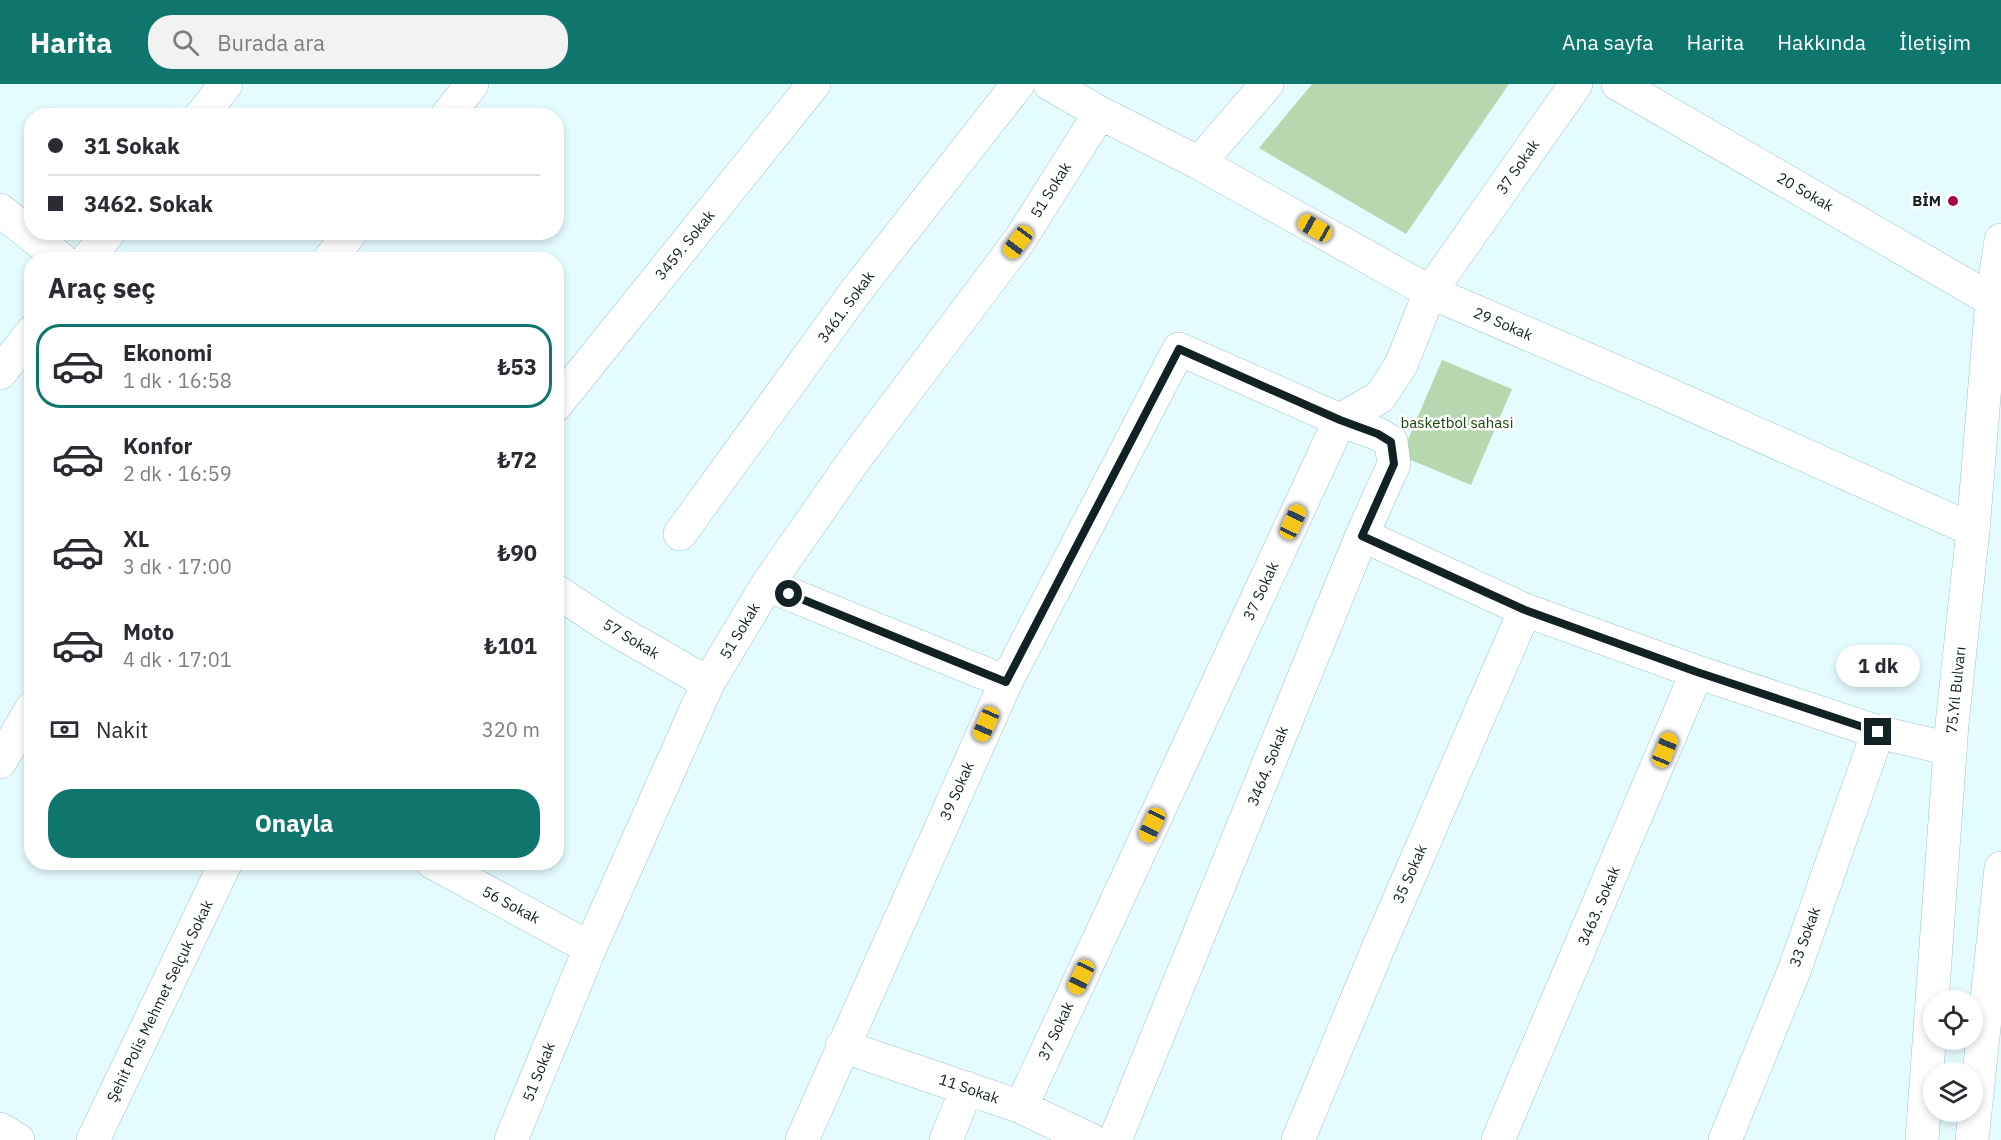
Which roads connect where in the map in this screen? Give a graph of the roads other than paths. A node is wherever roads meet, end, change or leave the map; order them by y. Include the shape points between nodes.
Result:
1 (226, 84) edge
2 (472, 84) edge
3 (814, 84) edge
4 (1018, 84) edge
5 (1050, 84) edge
6 (1267, 84) edge
7 (1576, 84) edge
8 (1618, 84) edge
9 (207, 108) edge
10 (453, 108) edge
11 (1100, 112) junction
12 (1199, 163) junction
13 (0, 210) edge
14 (24, 229) edge
15 (37, 240) edge
16 (103, 240) edge
17 (345, 240) edge
18 (2001, 240) edge
19 (52, 252) edge
20 (93, 252) edge
21 (335, 252) edge
22 (1430, 292) junction
23 (1992, 300) junction
24 (24, 342) edge
25 (0, 373) edge
26 (564, 395) edge
27 (1340, 420) junction
28 (1973, 530) junction
29 (680, 534) dead end
30 (1362, 536) junction
31 (767, 585) junction
32 (564, 596) edge
33 (1525, 610) junction
34 (1697, 672) junction
35 (1006, 682) junction
36 (708, 683) junction
37 (24, 722) edge
38 (1878, 732) junction
39 (1950, 749) junction
40 (0, 762) edge
41 (2001, 868) edge
42 (222, 870) edge
43 (447, 870) edge
44 (590, 948) junction
45 (842, 1046) junction
46 (967, 1089) junction
47 (1021, 1107) junction
48 (0, 1129) edge
49 (18, 1140) edge
50 (93, 1140) edge
51 (511, 1140) edge
52 (802, 1140) edge
53 (946, 1140) edge
54 (1091, 1140) edge
55 (1115, 1140) edge
56 (1298, 1140) edge
57 (1498, 1140) edge
58 (1725, 1140) edge
59 (1922, 1140) edge
60 (1972, 1140) edge

1 - 9 street
2 - 10 street
3 - 26 street, 3459. Sokak
4 - 29 street, 3461. Sokak via 856,291
5 - 11 street, 29 Sokak
6 - 12 street
7 - 22 street, 37 Sokak
8 - 23 street, 20 Sokak
11 - 12 street, 29 Sokak
11 - 31 street, 51 Sokak via 1018,242 855,459
12 - 22 street, 29 Sokak
13 - 14 street
15 - 19 street
16 - 20 street
17 - 21 street
18 - 23 street, 75.Yıl Bulvarı
22 - 27 street, 37 Sokak via 1401,365 1380,397
22 - 28 street, 29 Sokak
23 - 28 street, 75.Yıl Bulvarı
24 - 25 street
27 - 30 street, 3464. Sokak via 1391,442 1394,464
27 - 35 street, 39 Sokak via 1179,349
27 - 47 street, 37 Sokak
28 - 39 street, 75.Yıl Bulvarı
30 - 33 street
30 - 55 street, 3464. Sokak
31 - 35 street
31 - 36 street, 51 Sokak
32 - 36 street, 57 Sokak
33 - 34 street
33 - 56 street, 35 Sokak
34 - 38 street
34 - 57 street, 3463. Sokak
35 - 45 street, 39 Sokak
36 - 44 street, 51 Sokak
37 - 40 street
38 - 39 street
38 - 58 street, 33 Sokak via 1794,971
39 - 59 street, 75.Yıl Bulvarı
41 - 60 street
42 - 50 street, Şehit Polis Mehmet Selçuk Sokak
43 - 44 street, 56 Sokak
44 - 51 street, 51 Sokak
45 - 46 street, 11 Sokak
45 - 52 street, 39 Sokak
46 - 47 street, 11 Sokak
46 - 53 street
47 - 54 street, 11 Sokak
48 - 49 street

